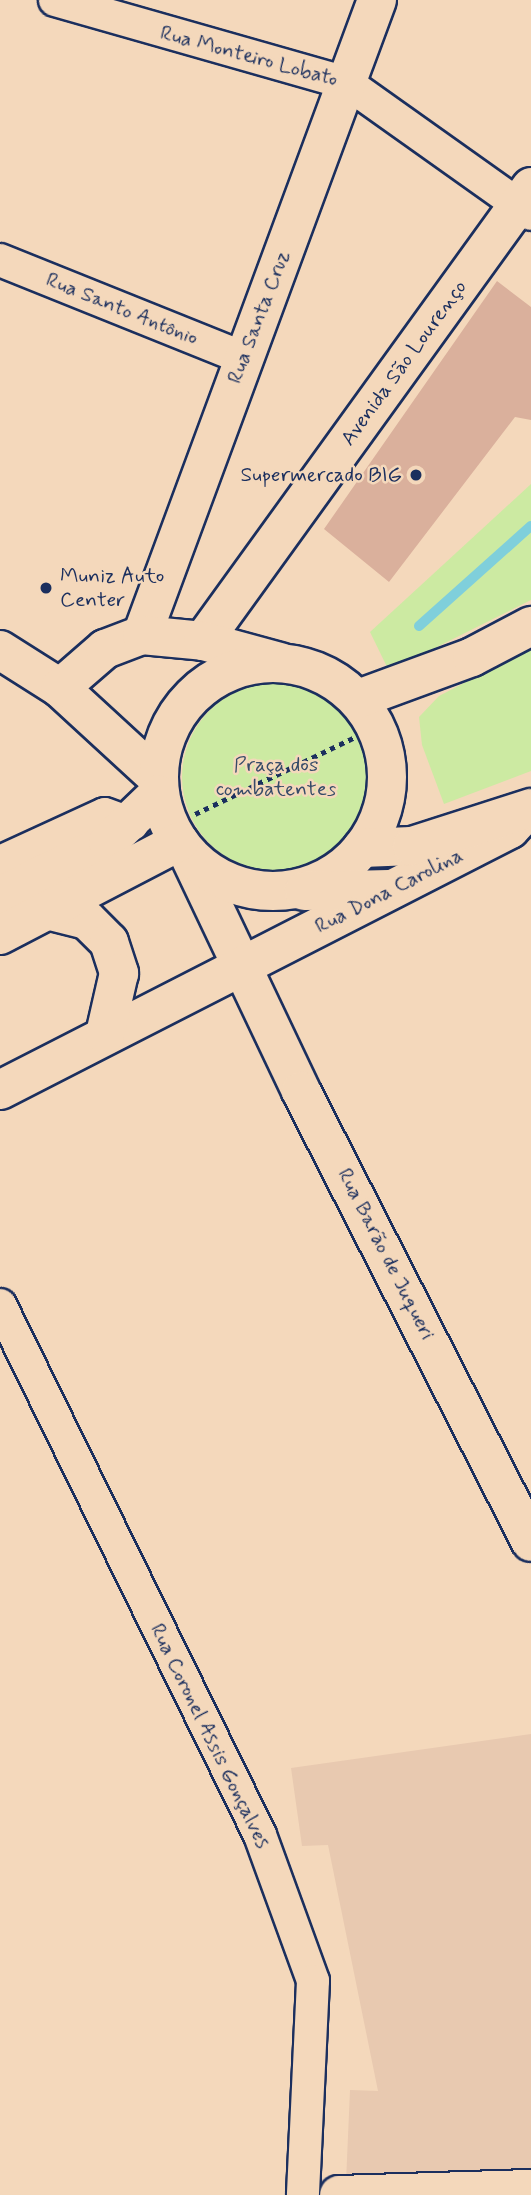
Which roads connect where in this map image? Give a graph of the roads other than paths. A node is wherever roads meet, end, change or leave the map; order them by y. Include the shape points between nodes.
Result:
1 (55, 0) edge
2 (377, 0) edge
3 (347, 83) junction
4 (527, 202) edge
5 (0, 260) edge
6 (244, 358) junction
7 (531, 626) edge
8 (142, 635) junction
9 (203, 641) junction
10 (0, 650) edge
11 (280, 662) junction
12 (60, 688) junction
13 (367, 713) junction
14 (531, 808) edge
15 (164, 820) junction
16 (362, 848) junction
17 (0, 862) edge
18 (391, 889) junction
19 (288, 891) junction
20 (0, 896) edge
21 (51, 911) junction
22 (0, 935) edge
23 (241, 967) junction
24 (105, 1034) junction
25 (0, 1090) edge
26 (0, 1305) edge
27 (531, 1542) edge
28 (528, 2191) edge
29 (303, 2195) edge
30 (339, 2195) edge

1 - 3 street, Rua Monteiro Lobato
2 - 3 street, Rua Santa Cruz
3 - 4 street, Rua Monteiro Lobato
3 - 6 street, Rua Santa Cruz
4 - 9 street, Avenida São Lourenço
5 - 6 street, Rua Santo Antônio
6 - 8 street, Rua Santa Cruz
7 - 13 street
8 - 9 street
8 - 12 street via 105,649
9 - 11 street
10 - 12 street
11 - 13 street via 318,671
11 - 15 street via 246,665 214,678 188,699 169,727
12 - 15 street
13 - 16 street via 388,762 387,797 375,831
14 - 16 street, Rua Dona Carolina via 412,846
14 - 18 street, Rua Dona Carolina via 510,830
15 - 17 street via 105,814
15 - 19 street via 217,878 251,890
15 - 20 street via 108,842
15 - 21 street
15 - 23 street, Rua Barão de Juqueri
16 - 19 street via 323,880
18 - 19 street
18 - 23 street, Rua Dona Carolina
21 - 22 street
21 - 24 street via 87,920 109,942 119,973
23 - 24 street, Rua Dona Carolina
23 - 27 street, Rua Barão de Juqueri
24 - 25 street, Rua Dona Carolina
26 - 29 street, Rua Coronel Assis Gonçalves via 260,1835 313,1981
28 - 30 street

